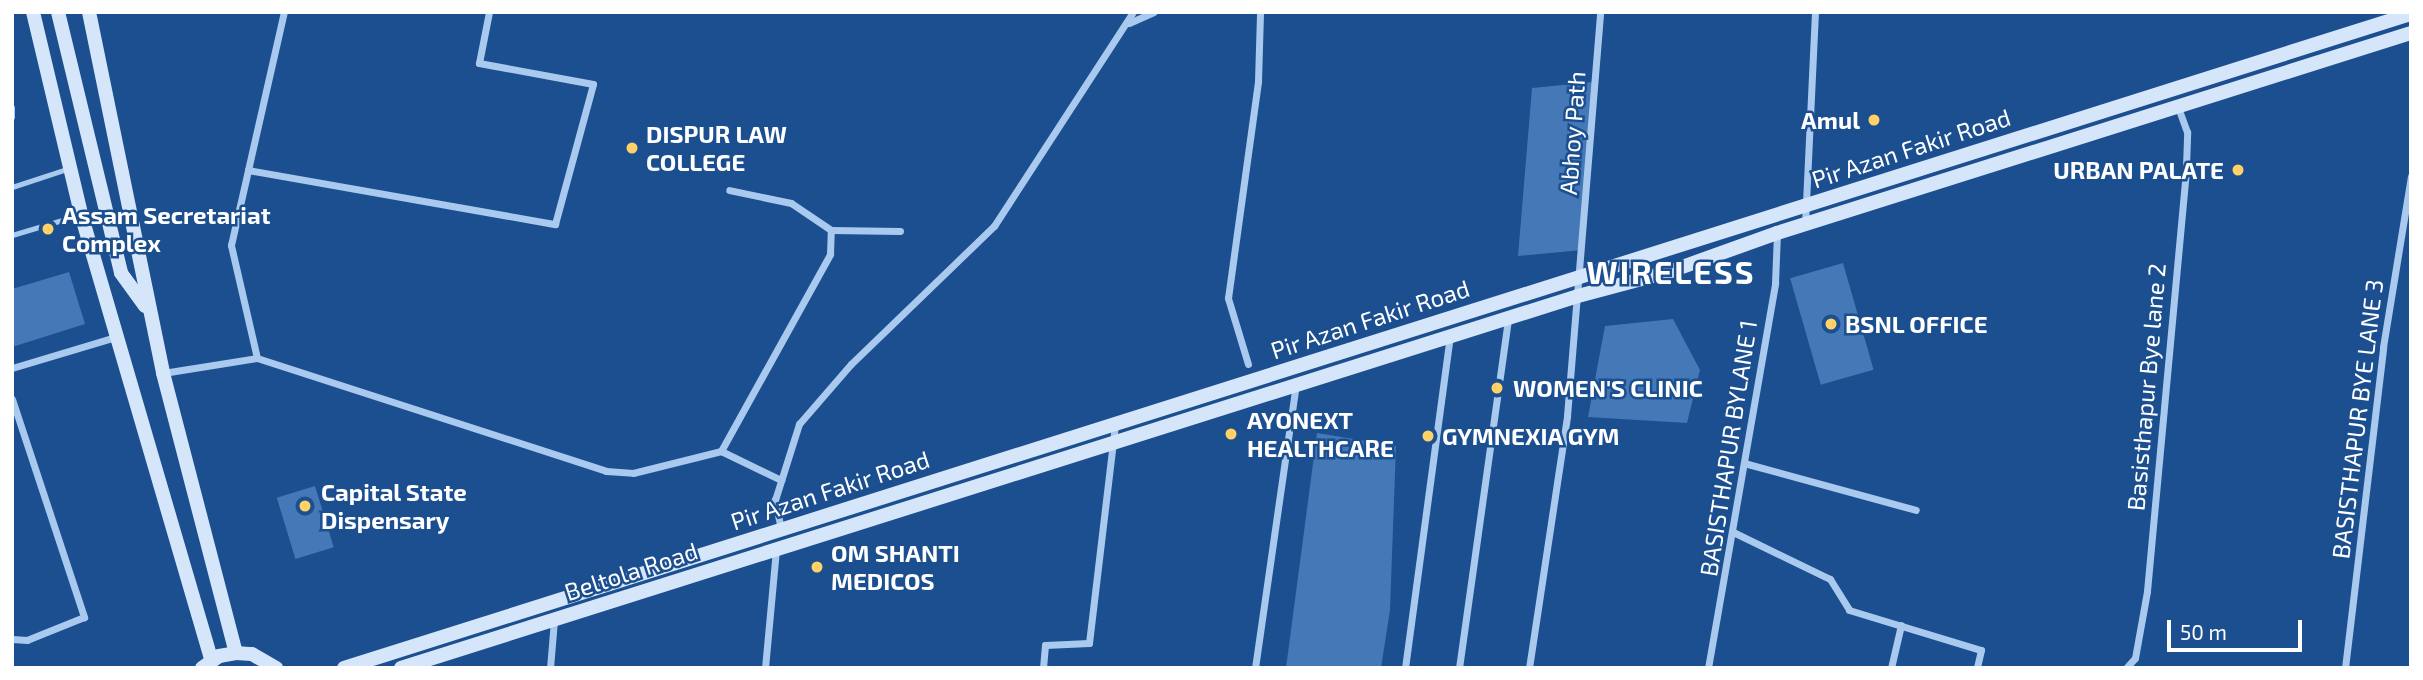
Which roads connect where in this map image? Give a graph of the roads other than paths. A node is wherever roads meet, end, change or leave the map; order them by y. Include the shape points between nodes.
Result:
1 (33, 12) edge
2 (58, 12) edge
3 (89, 12) edge
4 (284, 12) edge
5 (489, 12) edge
6 (1133, 12) edge
7 (1154, 12) edge
8 (1260, 12) edge
9 (1600, 12) edge
10 (1815, 12) edge
11 (2411, 14) edge
12 (1129, 23) junction
13 (2411, 33) edge
14 (2177, 106) junction
15 (12, 107) edge
16 (12, 117) edge
17 (70, 167) junction
18 (248, 170) junction
19 (2411, 176) edge
20 (12, 187) edge
21 (729, 190) dead end
22 (1806, 205) junction
23 (81, 214) junction
24 (1805, 224) junction
25 (831, 230) junction
26 (900, 231) dead end
27 (1777, 233) junction
28 (12, 235) edge
29 (1580, 276) junction
30 (1578, 296) junction
31 (150, 313) junction
32 (1508, 318) junction
33 (119, 335) junction
34 (1450, 336) junction
35 (257, 358) junction
36 (1248, 364) dead end
37 (12, 368) edge
38 (163, 373) junction
39 (1296, 385) junction
40 (12, 400) edge
41 (1115, 424) junction
42 (1115, 442) junction
43 (721, 451) junction
44 (1744, 463) junction
45 (781, 480) junction
46 (1916, 510) dead end
47 (781, 529) junction
48 (1733, 532) junction
49 (776, 549) junction
50 (554, 620) junction
51 (1901, 625) junction
52 (12, 639) edge
53 (236, 653) junction
54 (206, 664) edge
55 (276, 668) edge
56 (344, 668) edge
57 (401, 668) edge
58 (550, 668) edge
59 (765, 668) edge
60 (1043, 668) edge
61 (1255, 668) edge
62 (1405, 668) edge
63 (1459, 668) edge
64 (1529, 668) edge
65 (1708, 668) edge
66 (1891, 668) edge
67 (1977, 668) edge
68 (2126, 668) edge
69 (2345, 668) edge

1 - 17 main road
2 - 31 main road via 121,273
3 - 31 main road
4 - 18 street
5 - 18 street via 479,63 593,84 555,224
6 - 12 street
7 - 12 street
8 - 36 street via 1258,81 1228,298
9 - 29 street, Abhoy Path
10 - 22 street
11 - 22 main road, Pir Azan Fakir Road
12 - 45 street via 994,226 851,363 799,425
13 - 14 main road, Pir Azan Fakir Road
14 - 24 main road, Pir Azan Fakir Road
14 - 68 street, Basisthapur Bye lane 2 via 2187,132 2186,167 2147,591 2135,658
15 - 16 lane
17 - 20 lane
17 - 23 main road
18 - 35 street via 231,245
19 - 69 street, BASISTHAPUR BYE LANE 3 via 2381,360
21 - 25 street via 791,203
22 - 24 street
22 - 29 main road, Pir Azan Fakir Road
23 - 28 lane
23 - 33 main road
24 - 27 main road, Pir Azan Fakir Road
25 - 26 street
25 - 43 street via 830,254
27 - 30 main road, Pir Azan Fakir Road via 1671,271
27 - 44 street, BASISTHAPUR BYLANE 1 via 1775,283
29 - 30 street, Abhoy Path
29 - 41 main road, Pir Azan Fakir Road
30 - 32 main road, Pir Azan Fakir Road
30 - 64 street, Abhoy Path via 1567,416
31 - 38 main road
32 - 34 main road, Pir Azan Fakir Road
32 - 63 street
33 - 37 street
33 - 54 main road
34 - 39 main road, Pir Azan Fakir Road
34 - 62 street
35 - 38 street
35 - 43 street via 606,471 633,473
38 - 53 main road
39 - 42 main road, Pir Azan Fakir Road
39 - 61 street
40 - 52 street via 84,617 27,640
41 - 42 street
41 - 47 main road, Pir Azan Fakir Road
42 - 49 main road, Beltola Road
42 - 60 street via 1089,643 1045,645
43 - 45 street
44 - 46 street
44 - 48 street, BASISTHAPUR BYLANE 1
45 - 47 street via 775,500
47 - 56 main road, Pir Azan Fakir Road
48 - 51 street via 1830,579 1849,610
48 - 65 street, BASISTHAPUR BYLANE 1
49 - 50 main road, Beltola Road
49 - 59 street
50 - 57 main road, Beltola Road
50 - 58 street
51 - 66 street
51 - 67 street via 1981,650
53 - 54 main road
53 - 55 main road via 252,654

